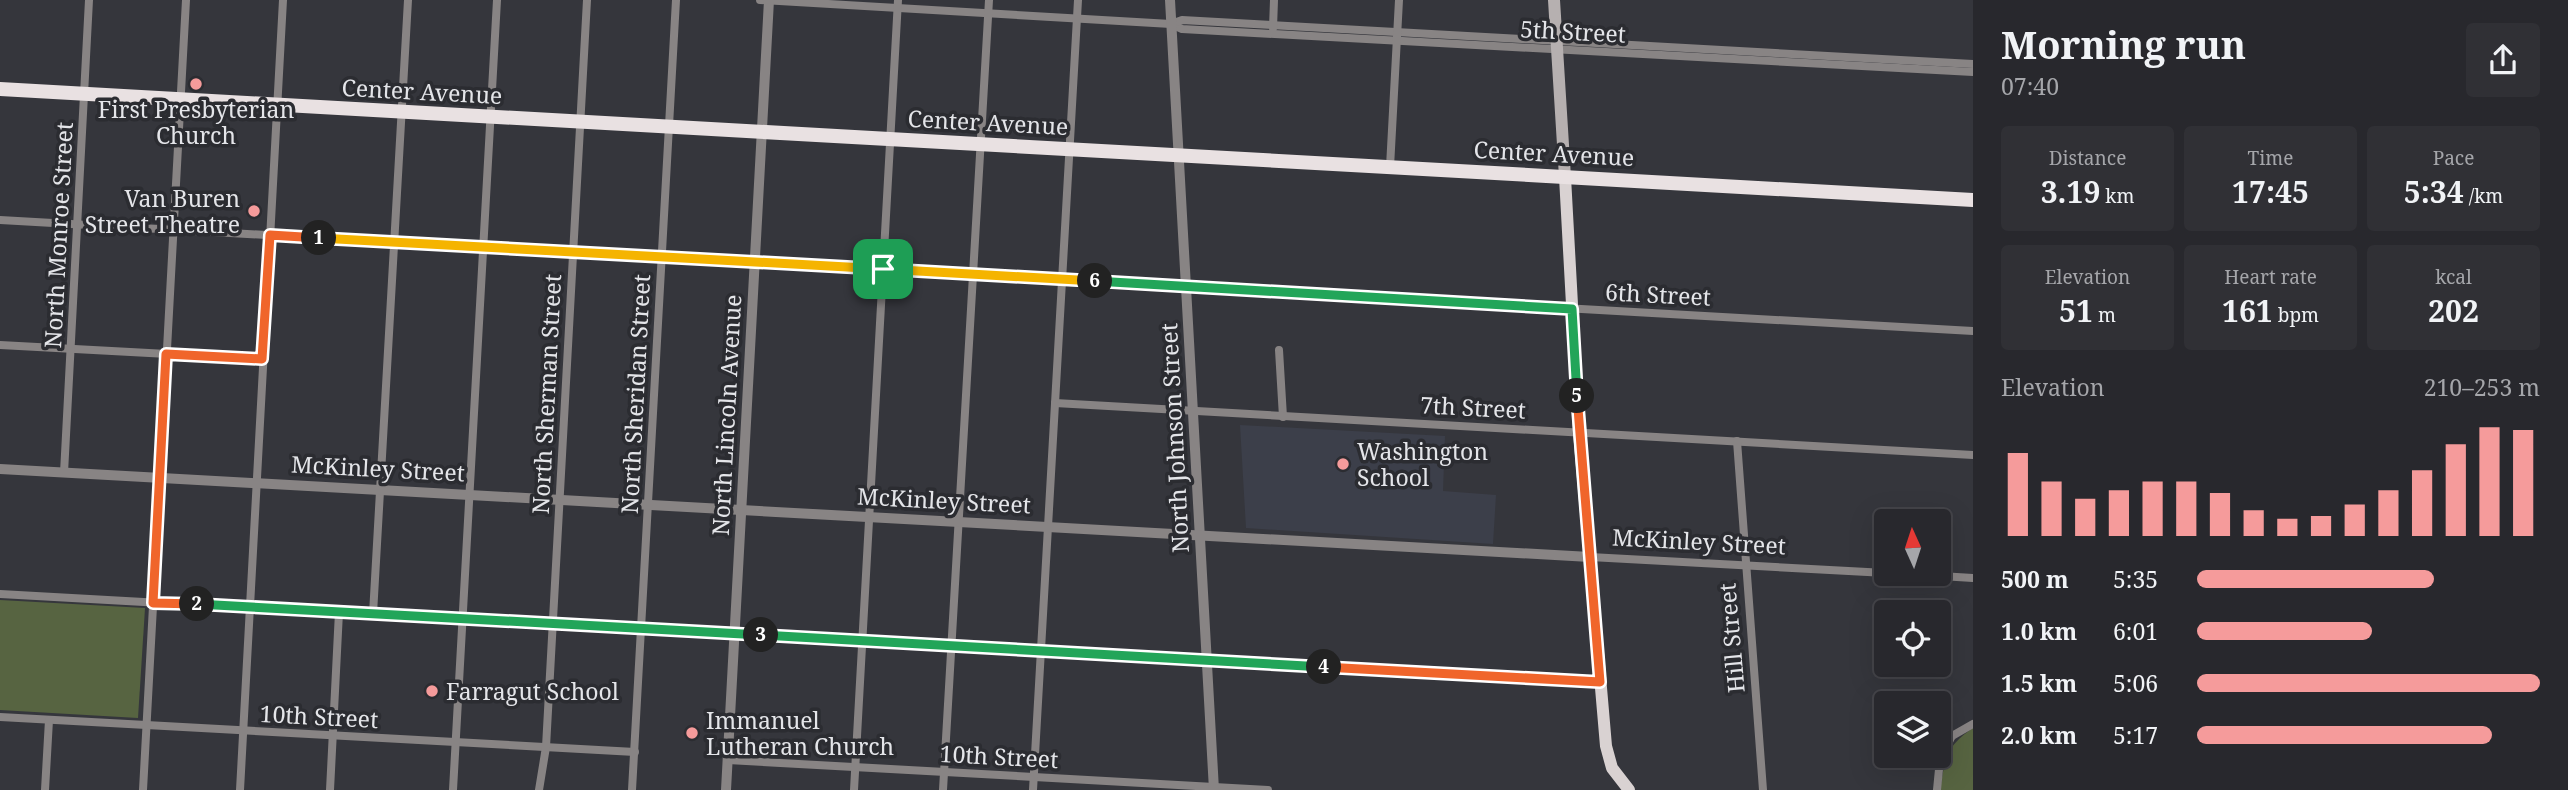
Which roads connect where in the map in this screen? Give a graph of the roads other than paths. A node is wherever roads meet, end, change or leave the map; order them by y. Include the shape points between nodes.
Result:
1 (89, 0) edge
2 (186, 0) edge
3 (283, 0) edge
4 (408, 0) edge
5 (497, 0) edge
6 (587, 0) edge
7 (676, 0) edge
8 (760, 0) edge
9 (769, 0) edge
10 (989, 0) edge
11 (1078, 0) edge
12 (1170, 0) edge
13 (1275, 0) edge
14 (1399, 0) edge
15 (1554, 0) edge
16 (898, 4) edge
17 (988, 14) junction
18 (1077, 19) junction
19 (1171, 24) junction
20 (1273, 30) junction
21 (1396, 36) junction
22 (1556, 45) junction
23 (1844, 61) junction
24 (1973, 64) edge
25 (1973, 72) edge
26 (0, 89) edge
27 (86, 94) junction
28 (182, 100) junction
29 (278, 106) junction
30 (401, 113) junction
31 (490, 118) junction
32 (580, 122) junction
33 (670, 127) junction
34 (762, 131) junction
35 (891, 139) junction
36 (980, 144) junction
37 (1070, 149) junction
38 (1180, 156) junction
39 (1390, 167) junction
40 (1565, 177) junction
41 (1973, 200) edge
42 (0, 220) edge
43 (76, 224) junction
44 (173, 229) junction
45 (270, 235) junction
46 (394, 242) junction
47 (483, 246) junction
48 (573, 252) junction
49 (662, 256) junction
50 (755, 262) junction
51 (883, 269) junction
52 (972, 274) junction
53 (1062, 279) junction
54 (1187, 288) junction
55 (1572, 309) junction
56 (1973, 331) edge
57 (0, 345) edge
58 (71, 348) junction
59 (1279, 350) dead end
60 (166, 354) junction
61 (262, 359) junction
62 (1055, 403) junction
63 (1194, 412) junction
64 (1283, 417) junction
65 (1579, 432) junction
66 (1737, 441) junction
67 (1973, 455) edge
68 (0, 469) edge
69 (64, 472) junction
70 (159, 478) junction
71 (256, 483) junction
72 (380, 490) junction
73 (469, 494) junction
74 (559, 499) junction
75 (649, 504) junction
76 (742, 510) junction
77 (869, 516) junction
78 (959, 522) junction
79 (1048, 526) junction
80 (1200, 534) junction
81 (1590, 557) junction
82 (1745, 565) junction
83 (1874, 572) edge
84 (1951, 577) edge
85 (1973, 578) edge
86 (0, 594) edge
87 (153, 603) junction
88 (249, 607) junction
89 (339, 612) junction
90 (373, 614) junction
91 (463, 618) junction
92 (552, 624) junction
93 (642, 629) junction
94 (735, 634) junction
95 (862, 640) junction
96 (951, 645) junction
97 (1041, 651) junction
98 (1206, 660) junction
99 (1600, 682) junction
100 (0, 717) edge
101 (49, 720) junction
102 (1973, 724) edge
103 (146, 726) junction
104 (243, 731) junction
105 (332, 736) junction
106 (1952, 736) joint
107 (455, 743) junction
108 (546, 747) junction
109 (635, 752) junction
110 (727, 760) junction
111 (855, 766) junction
112 (944, 772) junction
113 (1033, 776) junction
114 (1214, 788) edge
115 (45, 790) edge
116 (143, 790) edge
117 (240, 790) edge
118 (331, 790) edge
119 (453, 790) edge
120 (540, 790) edge
121 (632, 790) edge
122 (726, 790) edge
123 (854, 790) edge
124 (943, 790) edge
125 (1032, 790) edge
126 (1268, 790) edge
127 (1629, 790) edge
128 (1763, 790) edge
129 (1937, 790) edge

1 - 27 street, North Monroe Street
2 - 28 street
3 - 29 street
4 - 30 street
5 - 31 street
6 - 32 street, North Sherman Street
7 - 33 street, North Sheridan Street
8 - 9 street, 5th Street
9 - 16 street, 5th Street
9 - 34 street, North Lincoln Avenue
10 - 17 street
11 - 18 street
12 - 19 street, North Johnson Street
13 - 20 street
14 - 21 street
15 - 22 main road
16 - 17 street, 5th Street
16 - 35 street
17 - 18 street, 5th Street
17 - 36 street
18 - 19 street, 5th Street
18 - 37 street
19 - 20 street, 5th Street via 1182,20
19 - 38 street, North Johnson Street
20 - 21 street, 5th Street
21 - 22 street, 5th Street
21 - 39 street
22 - 23 street, 5th Street
22 - 40 main road
23 - 24 street, 5th Street
23 - 25 street, 5th Street
26 - 27 highway, Center Avenue
27 - 28 highway, Center Avenue
27 - 43 street, North Monroe Street
28 - 29 highway, Center Avenue
28 - 44 street
29 - 30 highway, Center Avenue
29 - 45 street
30 - 31 highway, Center Avenue
30 - 46 street
31 - 32 highway, Center Avenue
31 - 47 street
32 - 33 highway, Center Avenue
32 - 48 street, North Sherman Street
33 - 34 highway, Center Avenue
33 - 49 street, North Sheridan Street
34 - 35 highway, Center Avenue
34 - 50 street, North Lincoln Avenue
35 - 36 highway, Center Avenue
35 - 51 street
36 - 37 highway, Center Avenue
36 - 52 street
37 - 38 highway, Center Avenue
37 - 53 street
38 - 39 highway, Center Avenue
38 - 54 street, North Johnson Street
39 - 40 highway, Center Avenue
40 - 41 highway, Center Avenue
40 - 55 main road
42 - 43 street, 6th Street
43 - 44 street, 6th Street
43 - 58 street, North Monroe Street
44 - 45 street, 6th Street
44 - 60 street
45 - 46 street, 6th Street
45 - 61 street
46 - 47 street, 6th Street
46 - 72 street
47 - 48 street, 6th Street
47 - 73 street
48 - 49 street, 6th Street
48 - 74 street, North Sherman Street
49 - 50 street, 6th Street
49 - 75 street, North Sheridan Street
50 - 51 street, 6th Street
50 - 76 street, North Lincoln Avenue
51 - 52 street, 6th Street
51 - 77 street
52 - 53 street, 6th Street
52 - 78 street
53 - 54 street, 6th Street
53 - 62 street
54 - 55 street, 6th Street
54 - 63 street, North Johnson Street
55 - 56 street, 6th Street
55 - 65 main road
57 - 58 street
58 - 60 street
58 - 69 street, North Monroe Street
59 - 64 street
60 - 61 street
60 - 70 street
61 - 71 street
62 - 63 street, 7th Street
62 - 79 street
63 - 64 street, 7th Street
63 - 80 street, North Johnson Street
64 - 65 street, 7th Street
65 - 66 street, 7th Street
65 - 81 main road
66 - 67 street, 7th Street
66 - 82 street, Hill Street
68 - 69 street, McKinley Street
69 - 70 street, McKinley Street
70 - 71 street, McKinley Street
70 - 87 street
71 - 72 street, McKinley Street
71 - 88 street
72 - 73 street, McKinley Street
72 - 90 street
73 - 74 street, McKinley Street
73 - 91 street
74 - 75 street, McKinley Street
74 - 92 street, North Sherman Street
75 - 76 street, McKinley Street
75 - 93 street, North Sheridan Street
76 - 77 street, McKinley Street
76 - 94 street, North Lincoln Avenue
77 - 78 street, McKinley Street
77 - 95 street
78 - 79 street, McKinley Street
78 - 96 street
79 - 80 street, McKinley Street
79 - 97 street
80 - 81 street, McKinley Street
80 - 98 street, North Johnson Street
81 - 82 street, McKinley Street
81 - 99 main road
82 - 83 street, McKinley Street
82 - 128 street, Hill Street
84 - 85 street
86 - 87 street
87 - 88 street
87 - 103 street
88 - 89 street
88 - 104 street
89 - 90 street
89 - 105 street
90 - 91 street
91 - 92 street
91 - 107 street
92 - 93 street
92 - 108 street, North Sherman Street
93 - 94 street
93 - 109 street, North Sheridan Street
94 - 95 street
94 - 110 street, North Lincoln Avenue
95 - 96 street
95 - 111 street
96 - 97 street
96 - 112 street
97 - 98 street
97 - 113 street
98 - 99 street
98 - 114 street, North Johnson Street
99 - 127 main road via 1606,746 1612,768
100 - 101 street, 10th Street
101 - 103 street, 10th Street
101 - 115 street
102 - 106 street
103 - 104 street, 10th Street
103 - 116 street
104 - 105 street, 10th Street
104 - 117 street
105 - 107 street, 10th Street
105 - 118 street
106 - 129 street via 1940,759
107 - 108 street, 10th Street
107 - 119 street
108 - 109 street, 10th Street
108 - 120 street, North Sherman Street
109 - 121 street, North Sheridan Street
110 - 111 street, 10th Street
110 - 122 street, North Lincoln Avenue
111 - 112 street, 10th Street
111 - 123 street
112 - 113 street, 10th Street
112 - 124 street
113 - 114 street, 10th Street
113 - 125 street
114 - 126 street, 10th Street

